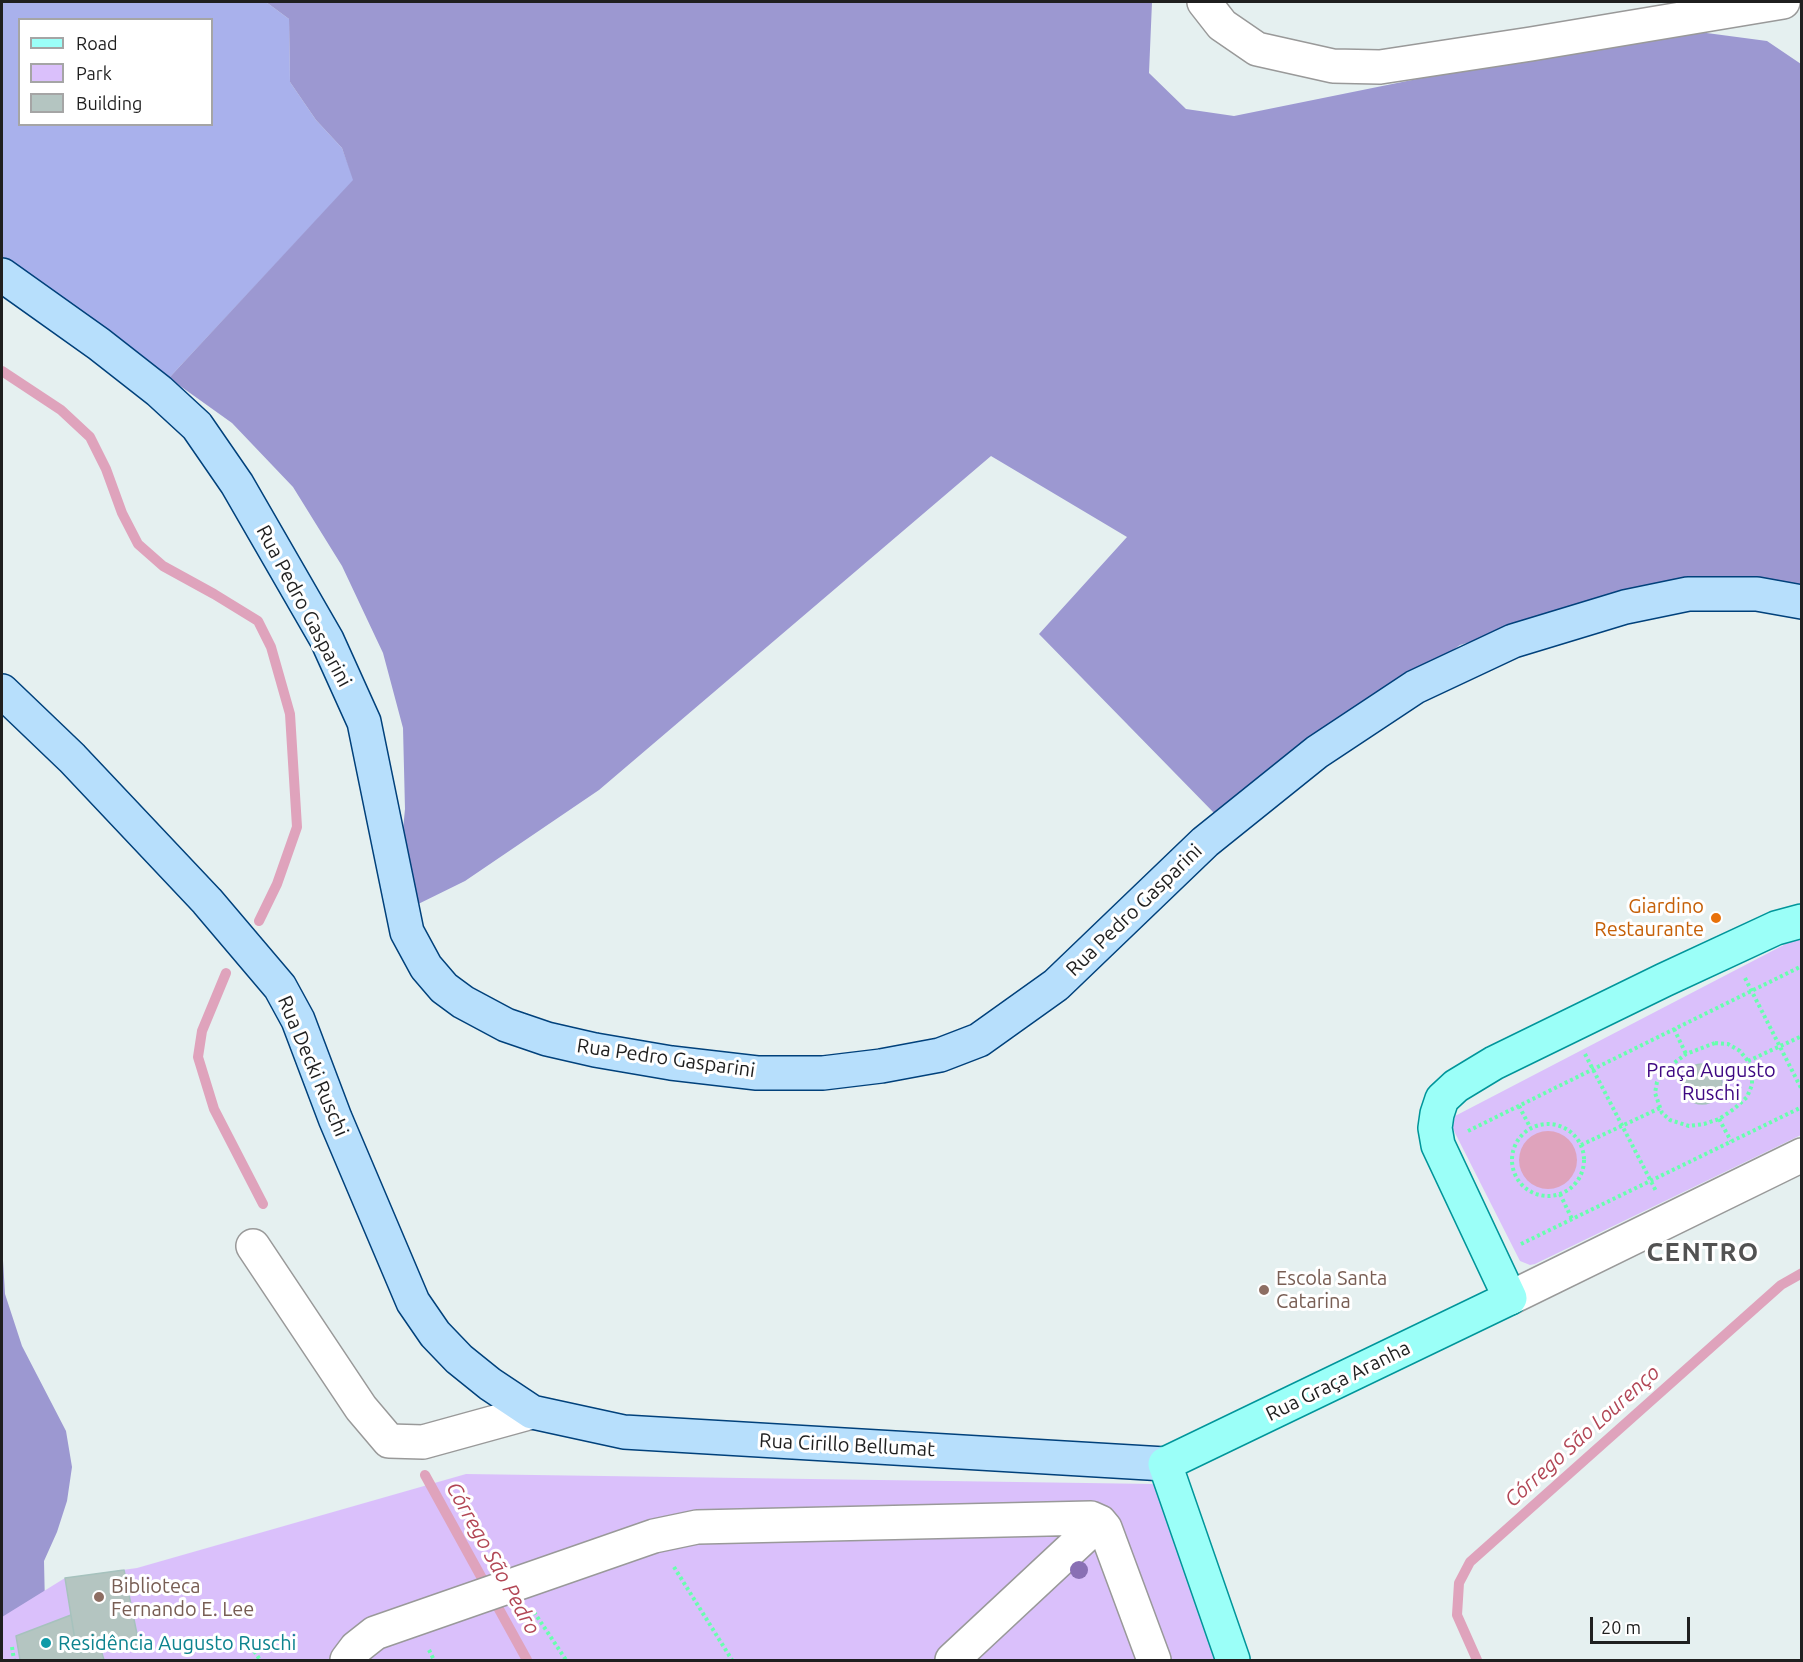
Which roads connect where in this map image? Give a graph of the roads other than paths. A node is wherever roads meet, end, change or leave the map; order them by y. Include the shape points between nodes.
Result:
1 (1204, 2) edge
2 (1783, 2) edge
3 (2, 275) edge
4 (1802, 602) edge
5 (2, 691) edge
6 (1802, 921) edge
7 (1802, 1155) edge
8 (253, 1246) dead end
9 (1510, 1298) junction
10 (532, 1412) junction
11 (1165, 1464) junction
12 (1100, 1522) junction
13 (347, 1660) edge
14 (952, 1660) edge
15 (1154, 1660) edge
16 (1233, 1660) edge

1 - 2 street via 1222,25 1257,50 1333,66 1380,67
3 - 4 street, Rua Pedro Gasparini via 159,391 197,426 237,484 327,640 363,722 407,933 426,967 463,1002 506,1025 595,1050 757,1073 823,1073 940,1055 979,1040 1056,985 1205,842 1317,752 1414,687 1514,641 1625,607 1688,594 1757,594
5 - 10 street, Rua Decki Ruschi via 72,758 207,901 280,987 298,1020 413,1302 459,1359
6 - 9 main road via 1776,928 1494,1063 1442,1099 1435,1128 1438,1145
7 - 9 street
8 - 10 street via 361,1408 389,1441 423,1442
9 - 11 main road, Rua Graça Aranha
10 - 11 street, Rua Cirillo Bellumat via 624,1432
11 - 16 main road
12 - 13 street via 1091,1518 697,1527 654,1536 375,1633
12 - 14 street
12 - 15 street

